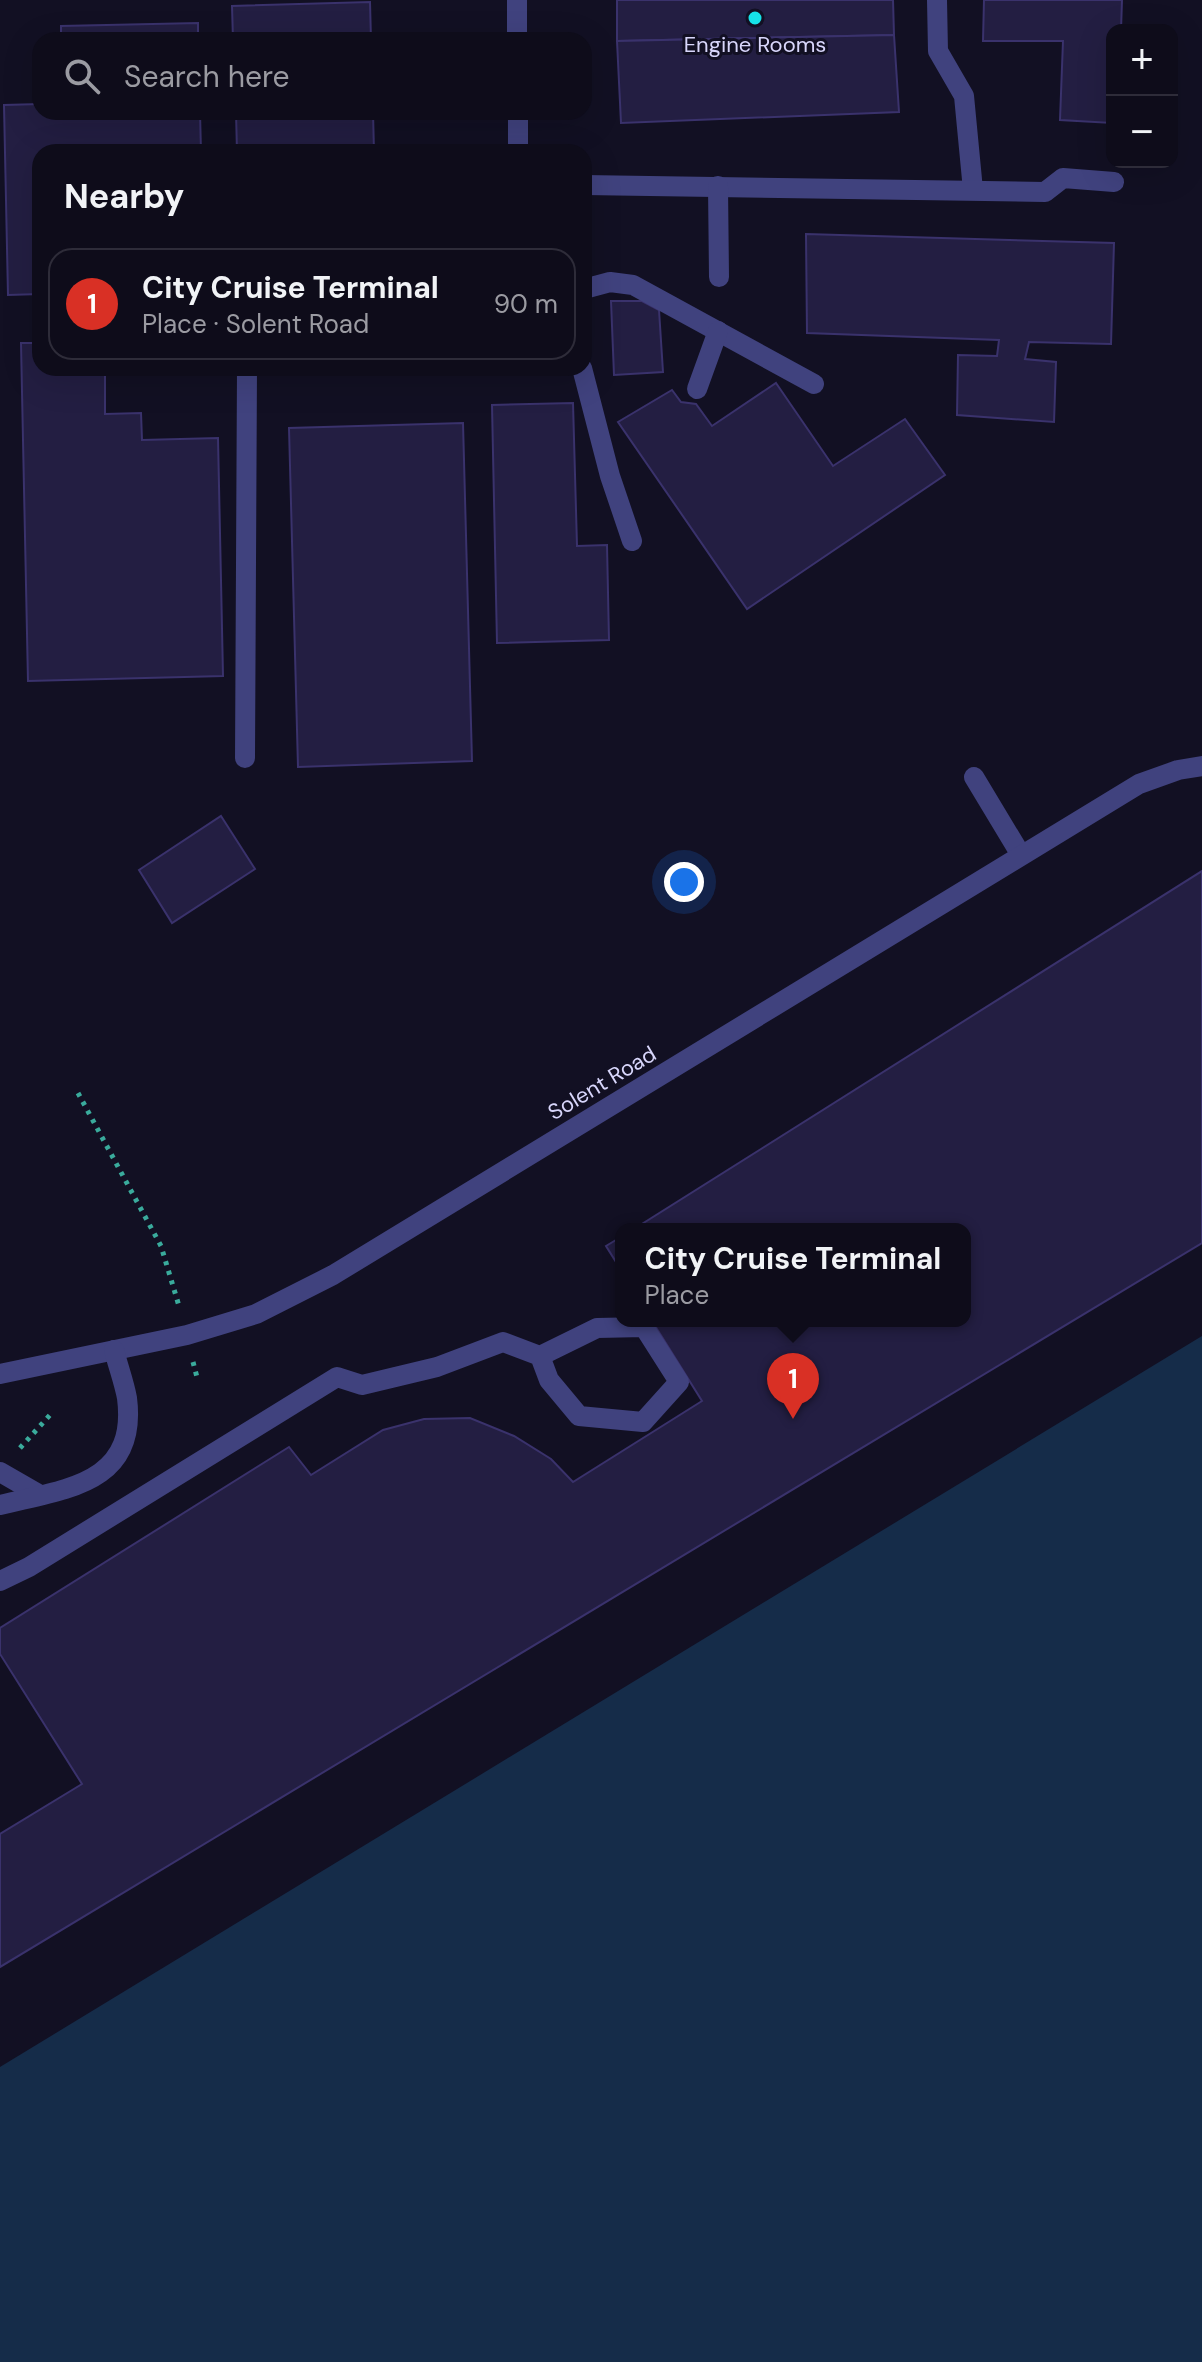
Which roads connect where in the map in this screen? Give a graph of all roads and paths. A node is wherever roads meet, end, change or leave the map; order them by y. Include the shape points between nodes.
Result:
1 (517, 0) edge
2 (937, 0) edge
3 (517, 32) edge
4 (518, 120) edge
5 (518, 144) edge
6 (1114, 182) dead end
7 (592, 185) edge
8 (718, 186) junction
9 (973, 190) junction
10 (719, 277) dead end
11 (592, 287) edge
12 (718, 331) junction
13 (247, 376) edge
14 (584, 376) edge
15 (814, 384) dead end
16 (697, 389) dead end
17 (632, 541) dead end
18 (245, 758) dead end
19 (1202, 766) edge
20 (974, 777) dead end
21 (1021, 855) junction
22 (78, 1093) dead end
23 (187, 1335) junction
24 (114, 1350) junction
25 (540, 1356) junction
26 (0, 1374) edge
27 (198, 1381) dead end
28 (50, 1415) dead end
29 (5, 1465) edge
30 (40, 1495) junction
31 (0, 1505) edge
32 (0, 1581) edge

1 - 3 street
2 - 9 street via 938,51 964,96
4 - 5 street
6 - 9 street via 1063,178 1045,192
7 - 8 street
8 - 9 street
8 - 10 street
11 - 12 street via 610,282 633,285
12 - 15 street
12 - 16 street
13 - 18 street
14 - 17 street
19 - 21 street, Solent Road via 1139,784
20 - 21 street
21 - 23 street, Solent Road via 333,1275 256,1314
22 - 23 path via 161,1246
23 - 24 street, Solent Road
23 - 27 path
24 - 26 street, Solent Road
24 - 30 street via 127,1398 127,1434 112,1466 82,1485
25 - 25 street via 597,1328 644,1327 679,1382 643,1422 579,1416 549,1380
25 - 32 street via 503,1342 437,1367 362,1385 337,1377
28 - 29 path
29 - 30 street
30 - 31 street

